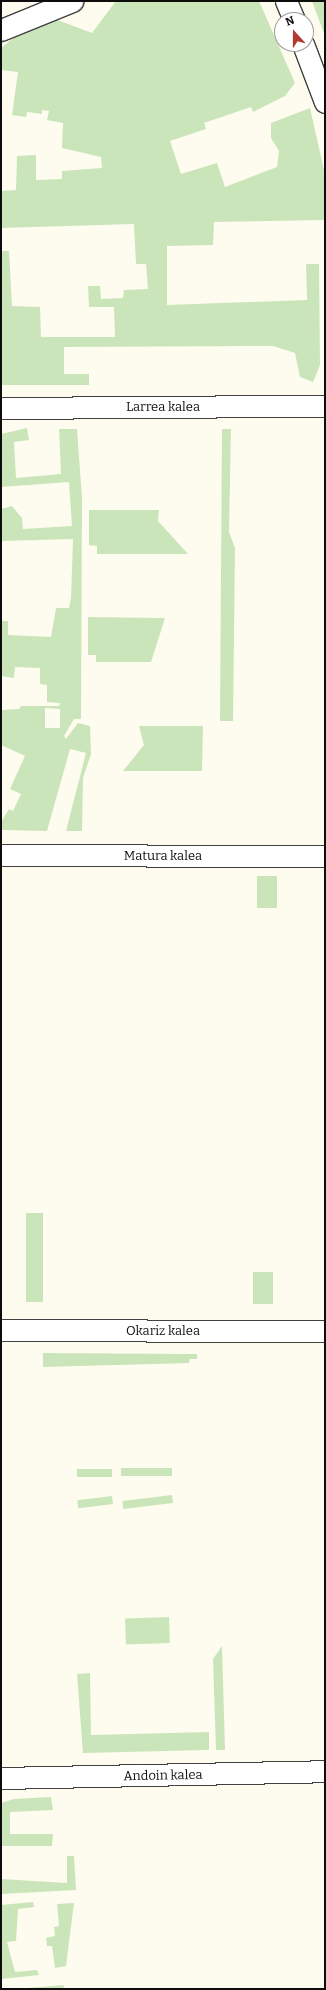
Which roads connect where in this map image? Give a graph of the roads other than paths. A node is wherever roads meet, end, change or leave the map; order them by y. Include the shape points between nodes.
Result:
1 (72, 1) edge
2 (286, 1) edge
3 (291, 12) edge
4 (2, 23) edge
5 (306, 52) edge
6 (325, 102) edge
7 (325, 406) edge
8 (1, 408) edge
9 (1, 855) edge
10 (325, 856) edge
11 (1, 1330) edge
12 (325, 1331) edge
13 (325, 1771) edge
14 (1, 1778) edge

1 - 4 street
2 - 3 street
5 - 6 street
7 - 8 street, Larrea kalea
9 - 10 street, Matura kalea
11 - 12 street, Okariz kalea
13 - 14 street, Andoin kalea

